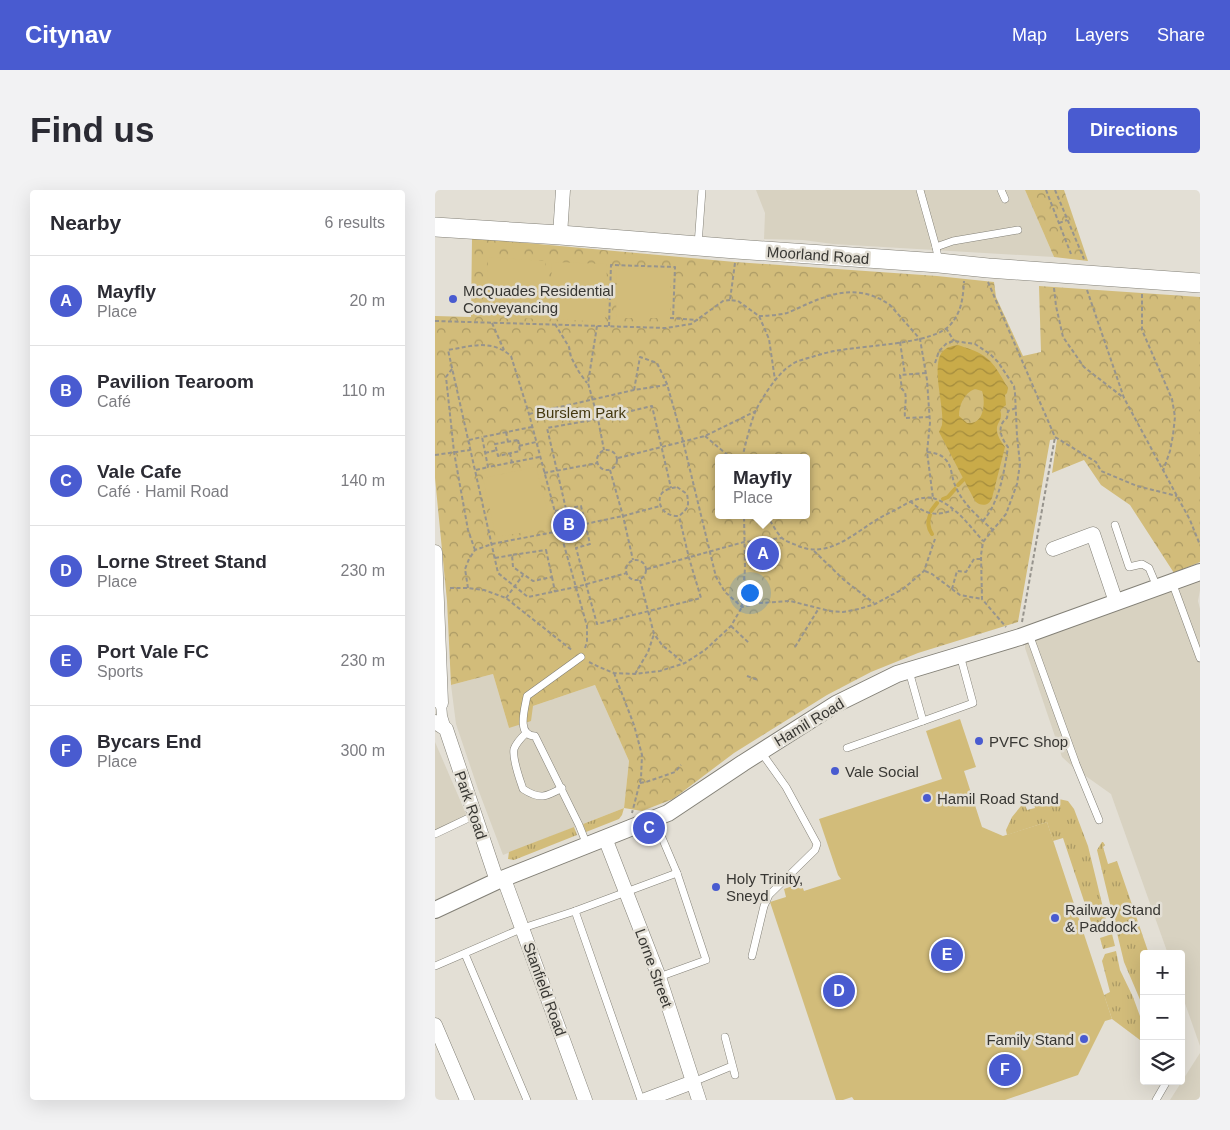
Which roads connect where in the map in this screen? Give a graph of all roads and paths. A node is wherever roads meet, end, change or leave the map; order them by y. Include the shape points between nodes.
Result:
1 (563, 190) edge
2 (702, 190) edge
3 (920, 190) edge
4 (1001, 190) edge
5 (1046, 190) edge
6 (1055, 190) edge
7 (1005, 199) dead end
8 (1067, 220) junction
9 (1059, 223) junction
10 (435, 227) edge
11 (1018, 230) dead end
12 (560, 235) junction
13 (698, 246) junction
14 (736, 249) junction
15 (1071, 254) dead end
16 (938, 255) junction
17 (965, 266) junction
18 (988, 268) junction
19 (1053, 273) junction
20 (1141, 279) junction
21 (1088, 282) junction
22 (1200, 283) edge
23 (730, 300) junction
24 (759, 316) junction
25 (697, 320) junction
26 (435, 321) edge
27 (492, 323) junction
28 (555, 324) junction
29 (597, 326) junction
30 (609, 326) junction
31 (947, 328) junction
32 (920, 340) junction
33 (954, 341) junction
34 (900, 342) junction
35 (504, 350) junction
36 (935, 363) dead end
37 (452, 369) junction
38 (926, 373) junction
39 (905, 375) junction
40 (775, 380) junction
41 (588, 383) junction
42 (667, 384) junction
43 (634, 390) junction
44 (1124, 398) junction
45 (593, 400) junction
46 (1016, 408) junction
47 (756, 411) junction
48 (529, 414) junction
49 (930, 417) junction
50 (598, 419) junction
51 (532, 427) junction
52 (506, 432) junction
53 (705, 436) junction
54 (1055, 437) junction
55 (482, 438) junction
56 (468, 440) junction
57 (683, 441) junction
58 (508, 442) junction
59 (537, 442) junction
60 (519, 446) junction
61 (662, 446) junction
62 (470, 450) junction
63 (497, 450) junction
64 (604, 450) junction
65 (454, 452) junction
66 (927, 452) junction
67 (485, 453) junction
68 (510, 453) junction
69 (726, 454) edge
70 (743, 454) edge
71 (435, 455) edge
72 (540, 457) junction
73 (617, 458) junction
74 (512, 463) junction
75 (597, 463) junction
76 (488, 467) junction
77 (475, 470) junction
78 (610, 470) junction
79 (557, 471) junction
80 (1163, 472) junction
81 (544, 473) junction
82 (671, 488) junction
83 (1177, 496) junction
84 (933, 498) junction
85 (910, 501) junction
86 (660, 506) junction
87 (566, 509) junction
88 (954, 509) junction
89 (555, 512) junction
90 (623, 516) junction
91 (679, 516) junction
92 (744, 519) edge
93 (770, 519) edge
94 (983, 521) junction
95 (585, 524) junction
96 (1115, 525) dead end
97 (994, 530) junction
98 (560, 531) junction
99 (782, 538) junction
100 (935, 539) dead end
101 (744, 542) junction
102 (983, 542) junction
103 (491, 544) junction
104 (1200, 546) edge
105 (1053, 549) dead end
106 (475, 550) junction
107 (814, 550) junction
108 (710, 551) junction
109 (435, 552) edge
110 (745, 554) junction
111 (761, 554) dead end
112 (512, 555) junction
113 (495, 558) junction
114 (689, 558) junction
115 (633, 560) junction
116 (981, 560) junction
117 (647, 569) junction
118 (924, 571) junction
119 (1200, 572) edge
120 (627, 573) junction
121 (523, 575) junction
122 (552, 577) junction
123 (639, 580) junction
124 (586, 584) junction
125 (1164, 585) junction
126 (514, 587) junction
127 (576, 587) junction
128 (437, 588) junction
129 (468, 588) junction
130 (952, 589) junction
131 (555, 592) junction
132 (506, 598) junction
133 (982, 599) junction
134 (1116, 602) junction
135 (875, 604) junction
136 (742, 606) junction
137 (819, 608) junction
138 (648, 611) junction
139 (731, 626) junction
140 (654, 634) junction
141 (1021, 636) junction
142 (749, 643) dead end
143 (795, 647) dead end
144 (960, 655) junction
145 (581, 657) junction
146 (1200, 658) edge
147 (685, 663) junction
148 (909, 670) junction
149 (614, 674) junction
150 (635, 674) junction
151 (747, 676) dead end
152 (758, 680) dead end
153 (441, 703) joint
154 (923, 721) junction
155 (440, 726) edge
156 (526, 733) junction
157 (847, 748) dead end
158 (761, 752) junction
159 (681, 765) dead end
160 (640, 783) junction
161 (562, 788) junction
162 (475, 815) junction
163 (654, 820) junction
164 (1099, 820) dead end
165 (628, 829) junction
166 (435, 834) edge
167 (605, 838) junction
168 (587, 845) junction
169 (677, 873) junction
170 (501, 880) junction
171 (626, 892) junction
172 (435, 910) edge
173 (575, 911) junction
174 (523, 928) junction
175 (465, 954) junction
176 (752, 956) dead end
177 (435, 966) edge
178 (659, 977) junction
179 (435, 1025) edge
180 (725, 1037) dead end
181 (733, 1066) junction
182 (735, 1074) dead end
183 (693, 1082) junction
184 (1165, 1085) edge
185 (467, 1100) edge
186 (527, 1100) edge
187 (585, 1100) edge
188 (641, 1100) edge
189 (645, 1100) edge
190 (699, 1100) edge
191 (1156, 1100) edge

1 - 12 street
2 - 13 lane
3 - 16 lane
4 - 7 lane
5 - 9 path
6 - 8 path
8 - 9 path
8 - 21 path
9 - 15 path
10 - 12 main road, Moorland Road
11 - 16 lane via 953,241
12 - 13 main road, Moorland Road
13 - 14 main road, Moorland Road
14 - 16 main road, Moorland Road
14 - 23 path
16 - 17 main road, Moorland Road
17 - 18 main road, Moorland Road
17 - 31 path via 961,305
18 - 19 main road, Moorland Road
18 - 54 path via 988,284
19 - 21 main road, Moorland Road
19 - 44 path via 1063,337 1084,367
20 - 21 main road, Moorland Road
20 - 22 main road, Moorland Road
20 - 80 path via 1142,330 1172,399 1175,417
21 - 44 path
23 - 24 path
23 - 25 path via 723,301
24 - 32 path via 787,313 839,293 865,293 890,305
24 - 40 path via 769,339
25 - 30 path via 666,328
25 - 30 path via 672,318 675,267 611,265
26 - 27 path
27 - 28 path
27 - 35 path
28 - 29 path
28 - 41 path
29 - 30 path
29 - 41 path
31 - 32 path
31 - 33 path
32 - 34 path
32 - 38 path
33 - 36 path via 942,347
33 - 46 path via 975,344 998,362 1014,386
34 - 39 path
34 - 40 path via 840,350 809,358 790,365
35 - 37 path via 484,344 448,350
35 - 48 path via 511,356
37 - 56 path
37 - 65 path via 445,377
38 - 39 path
38 - 49 path
39 - 49 path via 900,375 901,389 906,395 905,418
40 - 47 path
41 - 45 path
42 - 43 path
42 - 43 path via 657,363 640,357
42 - 57 path
43 - 45 path
44 - 80 path
45 - 48 path
45 - 50 path
46 - 94 path via 1008,411 1002,422 1001,436 1008,447 1002,479
46 - 97 path via 1018,477 1006,514
47 - 53 path
47 - 70 path
48 - 51 path
49 - 66 path
50 - 61 path via 652,406
50 - 64 path
50 - 79 path via 547,428
51 - 52 path
51 - 59 path
52 - 55 path
52 - 58 path
53 - 57 path
53 - 69 path
54 - 83 path via 1096,462 1101,471 1137,486
54 - 141 path
55 - 56 path
55 - 67 path
56 - 62 path
57 - 61 path
57 - 108 path
58 - 60 path via 518,440
58 - 63 path via 495,444
59 - 60 path
59 - 72 path
60 - 68 path via 520,451
61 - 73 path
61 - 82 path
62 - 65 path
62 - 77 path
63 - 67 path
63 - 68 path via 498,456
64 - 73 path via 613,452
64 - 75 path via 599,454
65 - 71 path
65 - 106 path via 468,530
66 - 84 path
66 - 94 path via 943,456 949,463 958,492
67 - 76 path
68 - 74 path
72 - 74 path
72 - 81 path
73 - 78 path via 617,464
74 - 76 path
75 - 78 path via 603,470
75 - 79 path
76 - 77 path
77 - 103 path
78 - 90 path
79 - 81 path
79 - 87 path
80 - 83 path
81 - 89 path
82 - 86 path via 659,498
82 - 91 path via 677,487 687,494 689,504
83 - 104 path
84 - 85 path
84 - 88 path
85 - 88 path via 934,514
85 - 107 path via 843,542
86 - 90 path
86 - 91 path via 670,515
87 - 89 path
87 - 95 path via 581,506
88 - 102 path
89 - 98 path
90 - 95 path
90 - 115 path
91 - 114 path
92 - 101 path
93 - 99 path
94 - 97 path
95 - 124 path via 590,544 576,548
96 - 125 lane via 1129,567 1142,564
97 - 102 path
98 - 103 path
98 - 127 path
99 - 101 path
99 - 107 path via 803,549
100 - 118 path
101 - 108 path
101 - 110 path
102 - 116 path
103 - 106 path
103 - 113 path
105 - 134 street via 1093,534
106 - 129 path via 465,569
107 - 135 path via 844,580
108 - 114 path
108 - 136 path via 716,577 725,592
109 - 128 street, Park Road
110 - 111 path
110 - 136 path
112 - 113 path
112 - 121 path via 513,567
112 - 122 path via 546,550
113 - 126 path via 498,573
114 - 117 path
114 - 138 path via 701,598
115 - 117 path via 640,561
115 - 120 path via 626,568
116 - 130 path via 974,559 966,572 957,571
116 - 133 path
117 - 123 path via 644,578
118 - 130 path
118 - 135 path via 903,589
119 - 125 street, Hamil Road
120 - 123 path via 630,578
120 - 124 path
121 - 122 path via 533,581
121 - 126 path
122 - 131 path
123 - 138 path
124 - 127 path
124 - 138 path via 597,624
125 - 134 street, Hamil Road
125 - 146 lane
126 - 131 path via 528,597
126 - 132 path
127 - 131 path
127 - 145 path via 587,626 587,642
128 - 129 path
128 - 153 street, Park Road
129 - 132 path
130 - 133 path via 961,595
132 - 145 path
133 - 141 path
134 - 141 street, Hamil Road
135 - 137 path via 843,612
136 - 137 path via 790,601
136 - 139 path
137 - 143 path
138 - 140 path
139 - 142 path
139 - 147 path
140 - 147 path
140 - 150 path
141 - 144 street, Hamil Road
141 - 164 lane
144 - 148 street, Hamil Road
144 - 154 lane via 973,703
145 - 149 path
145 - 156 lane via 527,696 523,724
147 - 150 path
148 - 154 lane
148 - 158 street, Hamil Road via 836,704
149 - 150 path
149 - 160 path via 635,725 642,755
151 - 152 path
153 - 155 street, Park Road
154 - 157 lane
155 - 162 street, Park Road
156 - 161 lane via 535,736
156 - 161 lane via 514,749 523,789 540,797
158 - 163 street, Hamil Road
158 - 176 lane via 786,787 817,844 815,850 769,895
159 - 160 path via 675,772
160 - 165 path
161 - 168 lane
162 - 166 lane
162 - 170 street, Park Road
163 - 165 street, Hamil Road
163 - 169 lane
165 - 167 street, Hamil Road
167 - 168 street, Hamil Road
167 - 171 street, Lorne Street
168 - 170 street, Hamil Road
169 - 171 lane
169 - 178 lane via 706,960
170 - 172 street, Hamil Road
170 - 174 street, Stanfield Road
171 - 173 lane
171 - 178 street, Lorne Street
173 - 174 lane
173 - 188 lane
174 - 175 lane
174 - 187 street, Stanfield Road
175 - 177 lane
175 - 186 lane
178 - 183 street, Lorne Street
179 - 185 street
180 - 181 lane
181 - 182 lane
181 - 183 lane
183 - 189 street
183 - 190 street, Lorne Street
184 - 191 lane

